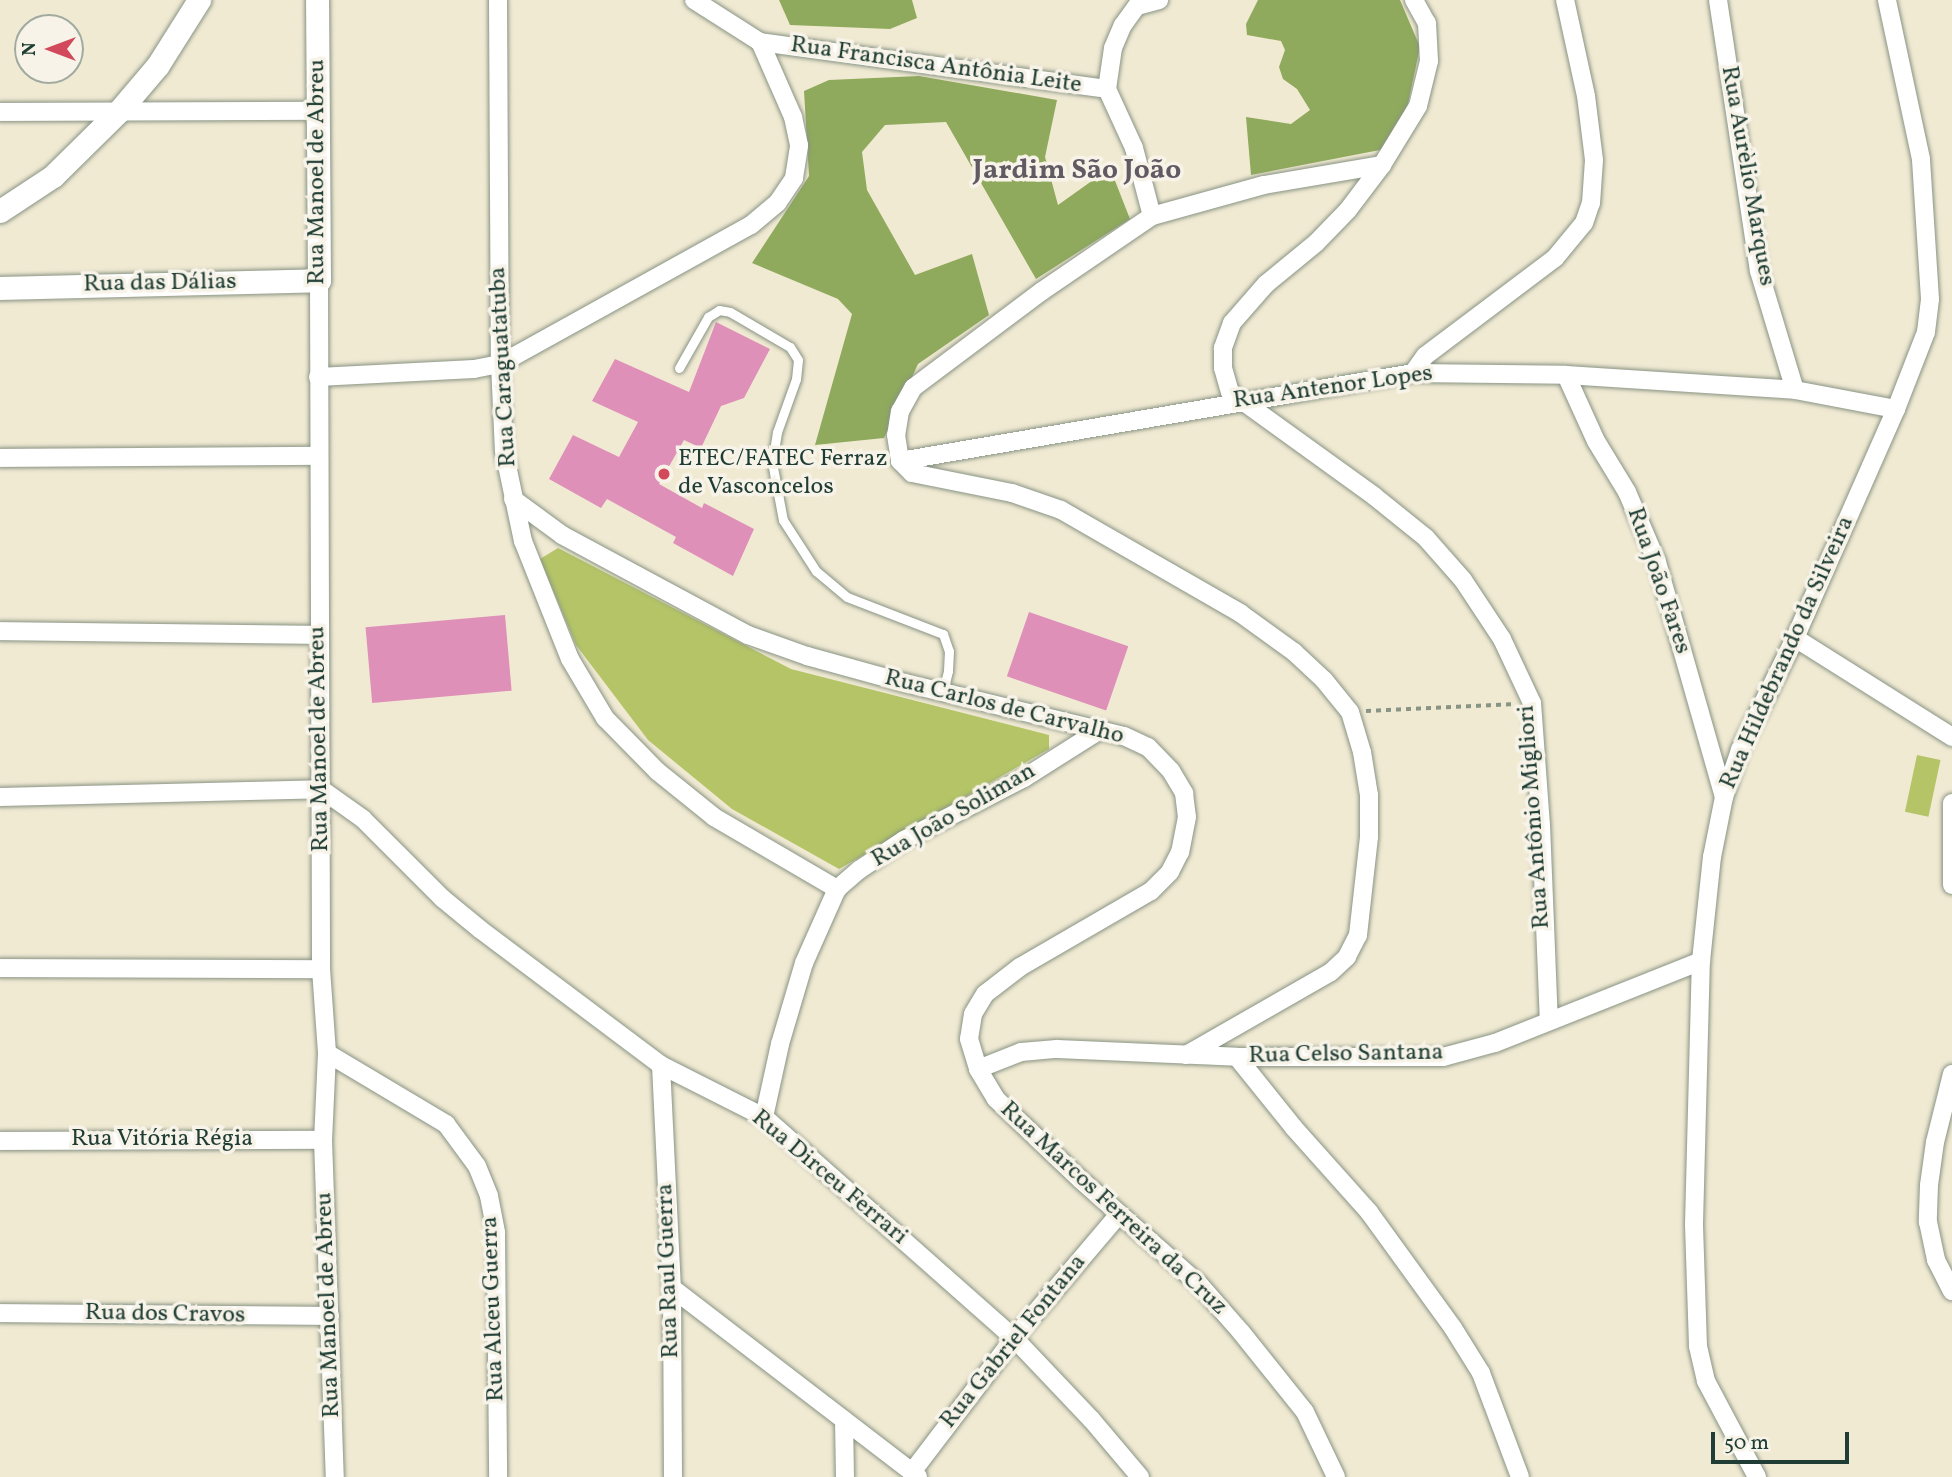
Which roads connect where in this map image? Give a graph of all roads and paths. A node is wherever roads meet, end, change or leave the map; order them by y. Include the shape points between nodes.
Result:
1 (199, 0) edge
2 (317, 0) edge
3 (498, 0) edge
4 (694, 0) edge
5 (1159, 0) edge
6 (1414, 0) edge
7 (1565, 0) edge
8 (1718, 0) edge
9 (1887, 0) edge
10 (760, 43) junction
11 (1107, 89) junction
12 (119, 111) junction
13 (318, 111) junction
14 (0, 112) edge
15 (1382, 165) junction
16 (0, 211) edge
17 (1153, 216) junction
18 (319, 280) junction
19 (0, 288) edge
20 (500, 364) junction
21 (679, 368) dead end
22 (1413, 373) junction
23 (1566, 375) junction
24 (318, 377) junction
25 (1795, 390) junction
26 (1244, 400) junction
27 (1896, 409) junction
28 (318, 456) junction
29 (0, 458) edge
30 (900, 461) junction
31 (513, 499) junction
32 (562, 535) junction
33 (523, 541) junction
34 (0, 631) edge
35 (318, 635) junction
36 (1795, 638) junction
37 (943, 691) junction
38 (1532, 703) junction
39 (1350, 712) junction
40 (1100, 730) junction
41 (1952, 737) edge
42 (321, 789) junction
43 (0, 797) edge
44 (1724, 797) junction
45 (1952, 803) edge
46 (1952, 884) edge
47 (837, 889) junction
48 (1701, 961) junction
49 (0, 968) edge
50 (321, 969) junction
51 (1549, 1021) junction
52 (969, 1039) joint
53 (327, 1053) junction
54 (1186, 1055) junction
55 (1237, 1057) junction
56 (661, 1065) junction
57 (978, 1069) junction
58 (1952, 1074) edge
59 (764, 1117) junction
60 (323, 1140) junction
61 (0, 1141) edge
62 (1119, 1214) junction
63 (672, 1288) junction
64 (1952, 1291) edge
65 (0, 1313) edge
66 (330, 1316) junction
67 (1014, 1338) junction
68 (844, 1420) junction
69 (915, 1474) edge
70 (335, 1477) edge
71 (498, 1477) edge
72 (673, 1477) edge
73 (845, 1477) edge
74 (1140, 1477) edge
75 (1336, 1477) edge
76 (1520, 1477) edge
77 (1757, 1477) edge

1 - 12 street via 158,65
2 - 13 street, Rua Manoel de Abreu
3 - 20 street, Rua Caraguatatuba
4 - 10 street
5 - 11 street via 1138,6 1123,25 1113,48
6 - 15 street, Rua Antônio Migliori via 1427,23 1429,61 1418,106
7 - 22 street via 1594,159 1591,203 1584,223 1555,258 1425,356
8 - 25 street, Rua Aurèlio Marques via 1759,271
9 - 27 street, Rua Hildebrando da Silveira via 1921,159 1930,299 1926,332
10 - 11 street, Rua Francisca Antônia Leite
10 - 20 street via 793,117 799,145 794,178 778,202 751,225
11 - 17 street, Rua Francisca Antônia Leite via 1134,148
12 - 13 street
12 - 14 street
12 - 16 street via 53,176
13 - 18 street, Rua Manoel de Abreu
15 - 17 street via 1264,185
15 - 26 street, Rua Antônio Migliori via 1317,243 1266,284 1233,323 1223,348 1223,368 1230,392
17 - 30 street via 1042,291 913,388 900,411 896,435
18 - 19 street, Rua das Dálias
18 - 24 street, Rua Manoel de Abreu
20 - 24 street
20 - 31 street, Rua Caraguatatuba via 503,451
21 - 37 lane via 708,317 719,310 790,348 798,360 796,379 777,432 772,462 783,520 816,571 846,597 943,634 949,651
22 - 23 street, Rua Antenor Lopes
22 - 26 street, Rua Antenor Lopes
23 - 25 street, Rua Antenor Lopes
23 - 44 street, Rua João Fares via 1596,441 1627,492 1657,562
24 - 28 street, Rua Manoel de Abreu
25 - 27 street, Rua Antenor Lopes
26 - 30 street, Rua Antenor Lopes
26 - 38 street, Rua Antônio Migliori via 1426,538 1463,580 1502,639
27 - 36 street, Rua Hildebrando da Silveira
28 - 29 street
28 - 35 street, Rua Manoel de Abreu
30 - 39 street via 916,475 1012,493 1060,510 1240,613 1294,652
31 - 32 street, Rua Carlos de Carvalho
31 - 33 street, Rua Caraguatatuba
32 - 33 street
32 - 37 street, Rua Carlos de Carvalho via 748,635 807,656
33 - 47 street, Rua Caraguatatuba via 570,659 605,718 657,771 714,817
34 - 35 street
35 - 42 street, Rua Manoel de Abreu
36 - 41 street
36 - 44 street, Rua Hildebrando da Silveira via 1740,750
37 - 40 street, Rua Carlos de Carvalho
38 - 39 path
38 - 51 street, Rua Antônio Migliori
39 - 54 street via 1369,795 1358,935 1347,957 1331,972
40 - 47 street, Rua João Soliman via 1024,778 905,840
40 - 52 street, Rua Carlos de Carvalho via 1148,747 1171,771 1184,793 1187,817 1180,852 1170,872 1151,891 1020,967 985,994 973,1014
42 - 43 street
42 - 50 street, Rua Manoel de Abreu
42 - 56 street, Rua Dirceu Ferrari via 363,819 462,914
44 - 48 street, Rua Hildebrando da Silveira via 1712,857
45 - 46 street
47 - 59 street, Rua João Soliman via 804,963
48 - 51 street, Rua Celso Santana
48 - 77 street, Rua Hildebrando da Silveira via 1694,1224 1698,1346 1706,1381
49 - 50 street
50 - 53 street, Rua Manoel de Abreu
51 - 55 street, Rua Celso Santana via 1443,1057
52 - 57 street, Rua Marcos Ferreira da Cruz
53 - 60 street, Rua Manoel de Abreu
53 - 71 street, Rua Alceu Guerra via 446,1124 477,1166 496,1233
54 - 55 street, Rua Celso Santana
54 - 57 street, Rua Celso Santana via 1057,1049 1021,1052
55 - 76 street via 1369,1212 1453,1328 1481,1373
56 - 59 street, Rua Dirceu Ferrari
56 - 63 street, Rua Raul Guerra
57 - 62 street, Rua Marcos Ferreira da Cruz via 996,1099
58 - 64 street via 1935,1142 1928,1222 1936,1260
59 - 67 street, Rua Dirceu Ferrari
60 - 61 street, Rua Vitória Régia
60 - 66 street, Rua Manoel de Abreu
62 - 67 street, Rua Gabriel Fontana
62 - 75 street, Rua Marcos Ferreira da Cruz via 1198,1283 1241,1332 1305,1412
63 - 68 street
63 - 72 street, Rua Raul Guerra
65 - 66 street, Rua dos Cravos
66 - 70 street, Rua Manoel de Abreu
67 - 69 street, Rua Gabriel Fontana
67 - 74 street, Rua Dirceu Ferrari
68 - 69 street
68 - 73 street

